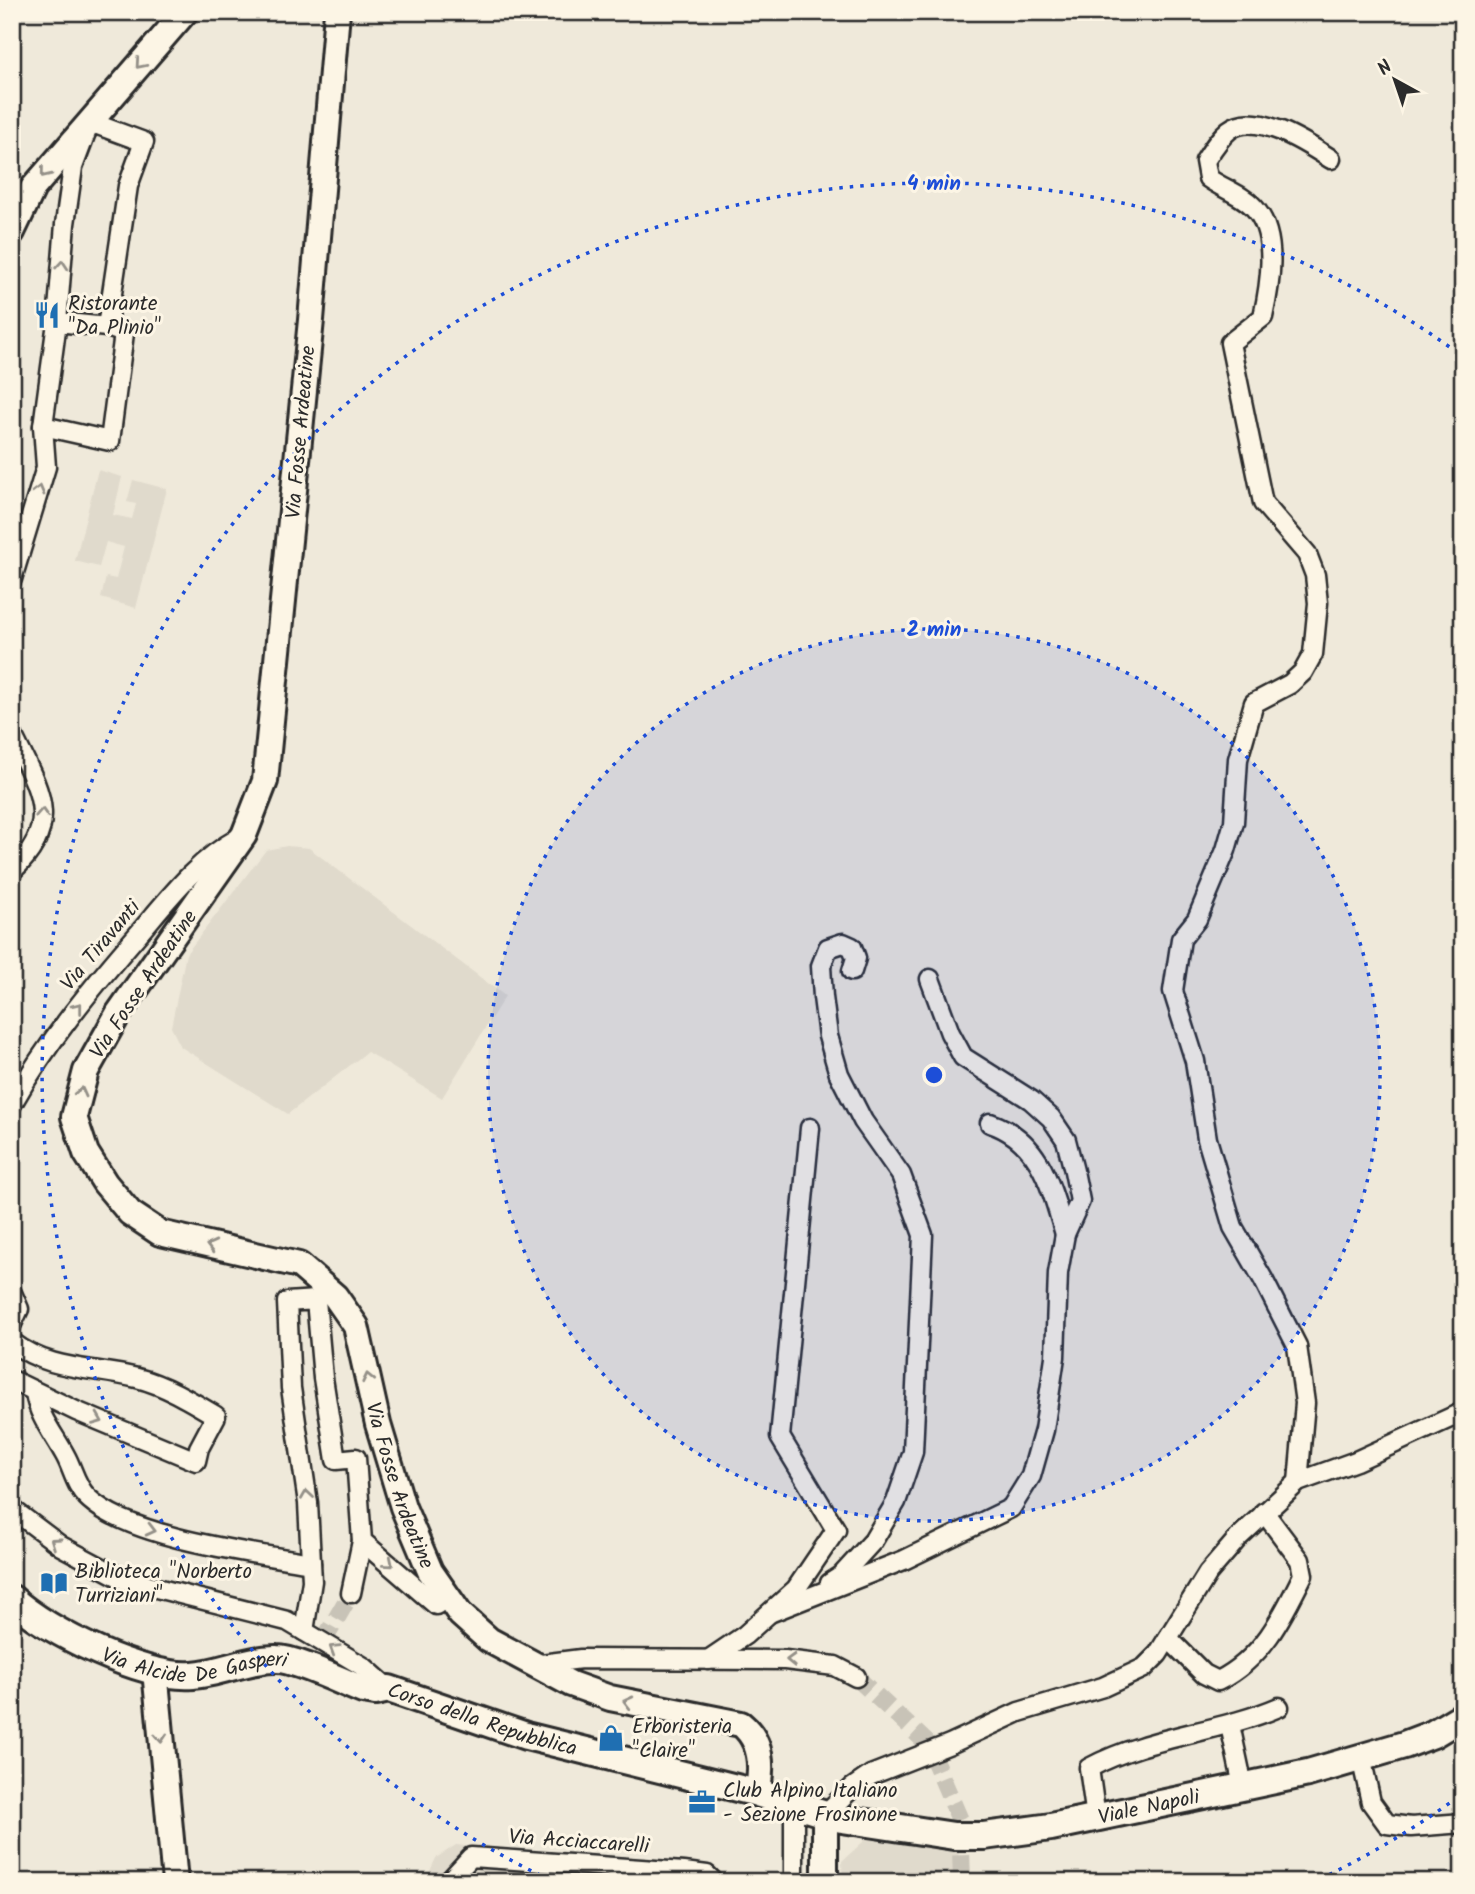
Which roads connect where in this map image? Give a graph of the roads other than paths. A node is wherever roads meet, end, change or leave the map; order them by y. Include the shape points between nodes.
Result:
1 (185, 12) edge
2 (337, 12) edge
3 (90, 122) junction
4 (1331, 159) dead end
5 (12, 232) edge
6 (57, 323) junction
7 (107, 327) junction
8 (43, 426) junction
9 (12, 579) edge
10 (12, 734) edge
11 (244, 835) junction
12 (12, 871) edge
13 (852, 971) dead end
14 (930, 979) dead end
15 (12, 1104) edge
16 (990, 1123) dead end
17 (810, 1128) dead end
18 (1065, 1234) junction
19 (12, 1293) edge
20 (12, 1324) edge
21 (12, 1342) edge
22 (12, 1380) edge
23 (35, 1392) junction
24 (1463, 1412) edge
25 (1298, 1482) junction
26 (12, 1509) edge
27 (1264, 1512) junction
28 (362, 1541) junction
29 (311, 1563) junction
30 (351, 1593) tunnel mouth
31 (447, 1597) junction
32 (12, 1599) edge
33 (806, 1599) junction
34 (772, 1612) junction
35 (304, 1631) junction
36 (1168, 1638) junction
37 (708, 1660) junction
38 (533, 1665) junction
39 (155, 1670) junction
40 (856, 1677) tunnel mouth
41 (388, 1689) junction
42 (1279, 1707) dead end
43 (1463, 1716) edge
44 (1230, 1725) junction
45 (1361, 1757) junction
46 (1243, 1786) junction
47 (757, 1793) junction
48 (794, 1804) junction
49 (825, 1814) junction
50 (1096, 1818) junction
51 (1463, 1823) edge
52 (175, 1882) edge
53 (448, 1882) edge
54 (714, 1882) edge
55 (794, 1882) edge
56 (825, 1882) edge

1 -> 3 main road
2 - 11 main road, Via Fosse Ardeatine via 272,723 265,781
3 -> 5 main road via 33,188
6 -> 3 street via 74,167
3 - 7 street via 144,142 128,186
4 - 25 street via 1269,126 1248,123 1231,128 1205,161 1208,178 1251,205 1265,226 1270,248 1264,317 1230,343 1263,503 1307,554 1318,603 1313,654 1303,672 1254,703 1238,759 1234,822 1197,919 1181,939 1173,991 1195,1060 1207,1139 1233,1227 1297,1346 1305,1403
6 - 7 street
6 - 8 street
7 - 8 street via 124,333 110,441
9 -> 8 street via 46,467
12 -> 10 street via 33,850 44,807
15 -> 11 street, Via Tiravanti via 57,1034 156,913 204,861
31 -> 11 main road, Via Fosse Ardeatine via 430,1571 403,1507 356,1326 335,1296 299,1265 160,1233 130,1213 86,1153 75,1117 86,1071 118,1014
13 - 33 street via 856,958 852,947 843,943 828,948 821,966 828,1036 839,1074 863,1121 901,1175 923,1235 916,1416 913,1452 896,1502 873,1541 841,1576
14 - 18 street via 962,1057 1031,1100 1066,1140 1080,1201
16 - 18 street via 1025,1141 1039,1160
17 - 34 street via 780,1437 836,1530 796,1589
18 - 33 street via 1044,1430 1031,1476 1011,1508 904,1560
19 - 20 street via 19,1309
23 -> 21 street via 196,1461 216,1416 140,1379 47,1362
22 - 23 street
23 -> 29 street via 38,1411 66,1456 76,1483 87,1497 121,1520 216,1546
24 - 25 street
25 - 27 street
35 -> 26 street, Corso della Repubblica via 287,1622 125,1580 61,1546
27 - 36 street via 1208,1573
27 - 36 street via 1300,1560 1303,1575 1261,1649 1218,1681 1204,1674
29 -> 28 street via 308,1503 291,1388 287,1302 316,1300 336,1460 356,1458
28 - 30 street
28 -> 31 street via 436,1605
29 - 35 street via 312,1594
31 - 38 main road, Via Fosse Ardeatine via 489,1640
32 - 39 main road, Via Alcide De Gasperi via 64,1635
33 - 34 street
34 - 37 street
41 -> 35 street, Corso della Repubblica via 364,1667
36 - 49 street via 1144,1668 1125,1679 1019,1712 871,1775
37 - 38 street via 581,1659
40 -> 37 street via 810,1661
47 -> 38 main road, Via Fosse Ardeatine via 757,1743 741,1724 610,1698
39 - 41 main road, Via Alcide De Gasperi via 189,1676 278,1658 363,1690
39 -> 52 main road
41 - 47 main road, Corso della Repubblica via 526,1736
42 - 44 street
43 - 45 main road, Viale Napoli via 1433,1734
44 - 46 street
44 - 50 street via 1124,1751 1089,1768
45 - 46 main road, Viale Napoli
45 - 51 street via 1371,1802 1387,1824
46 - 50 main road, Viale Napoli
47 - 48 main road, Corso della Repubblica
48 - 49 main road, Corso della Repubblica
48 - 55 street
49 - 50 main road, Viale Napoli via 954,1836 998,1834
49 - 56 main road
53 - 54 street, Via Acciaccarelli via 471,1857 684,1872 707,1875

